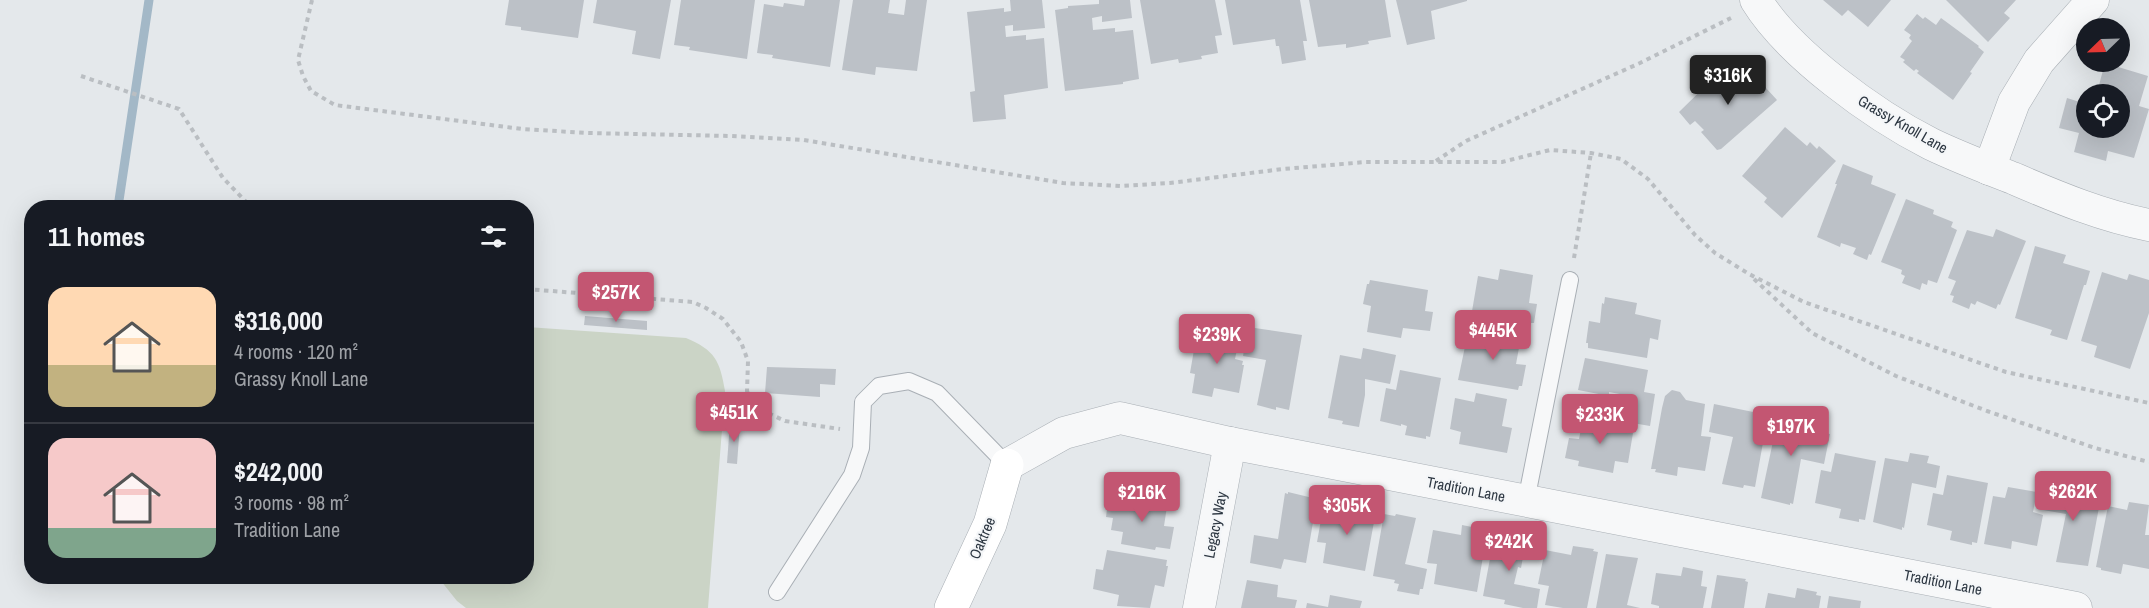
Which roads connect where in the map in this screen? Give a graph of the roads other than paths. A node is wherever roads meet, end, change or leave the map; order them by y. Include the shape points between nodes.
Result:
1 (2093, 0) edge
2 (1757, 2) edge
3 (1989, 169) junction
4 (2149, 225) edge
5 (1570, 280) road end
6 (1230, 443) junction
7 (1007, 465) junction
8 (1526, 501) junction
9 (777, 592) dead end
10 (951, 608) edge
11 (1199, 608) edge
12 (2076, 608) edge

1 - 3 street via 2039,61 2014,102
2 - 3 street, Grassy Knoll Lane via 1806,57 1862,102 1930,144
3 - 4 street, Grassy Knoll Lane via 2055,196
5 - 8 lane
6 - 7 street, Tradition Lane via 1120,418 1064,433
6 - 8 street, Tradition Lane
6 - 11 street, Legacy Way
7 - 9 lane via 937,393 909,381 879,386 863,402 861,448 852,475
7 - 10 street, Oaktree via 990,524
8 - 12 street, Tradition Lane

